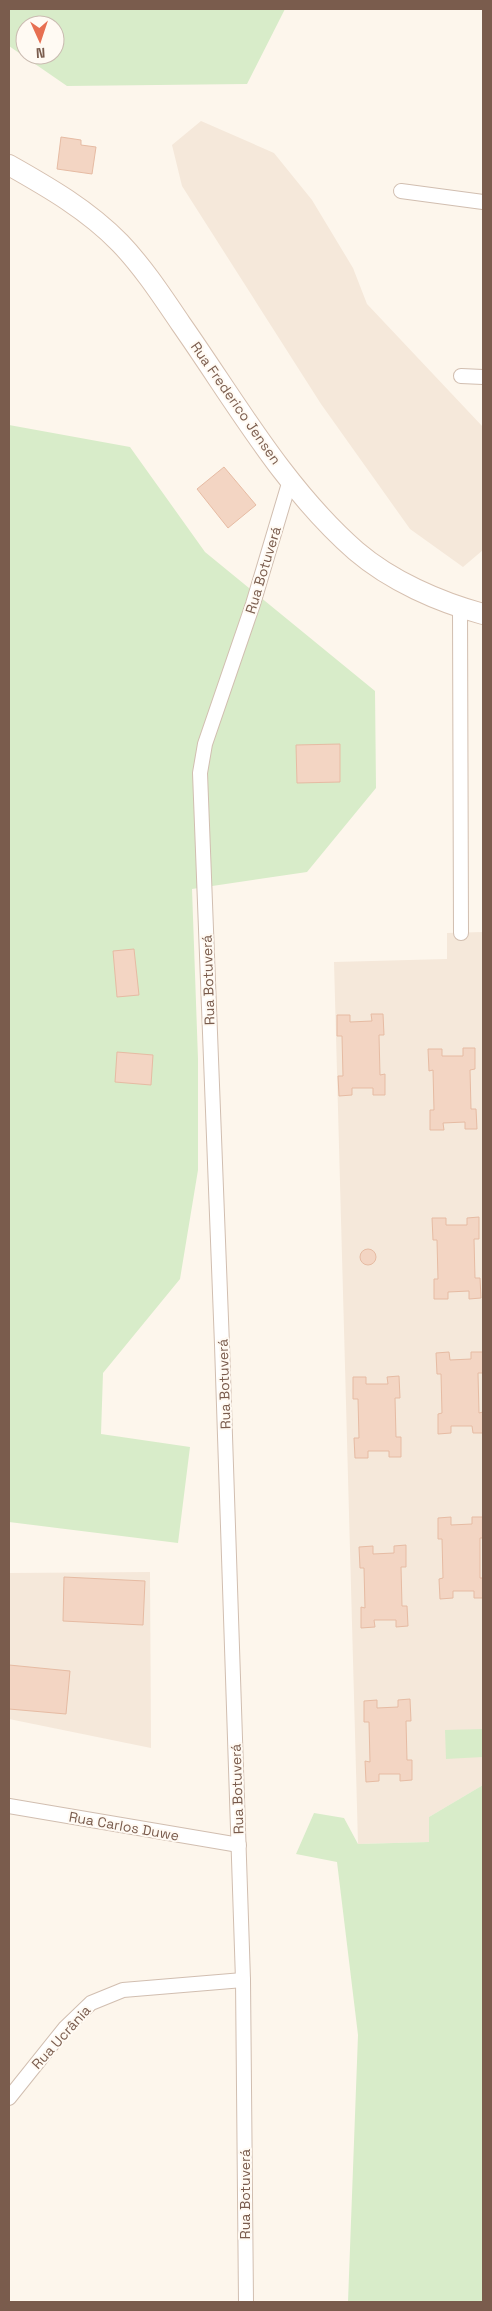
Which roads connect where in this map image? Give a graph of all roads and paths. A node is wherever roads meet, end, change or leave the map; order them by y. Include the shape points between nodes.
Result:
1 (9, 165) edge
2 (401, 191) dead end
3 (483, 202) edge
4 (461, 376) dead end
5 (483, 377) edge
6 (290, 480) junction
7 (460, 608) junction
8 (483, 614) edge
9 (461, 933) dead end
10 (9, 1806) edge
11 (239, 1845) junction
12 (243, 1980) junction
13 (9, 2098) edge
14 (246, 2302) edge

1 - 6 main road, Rua Frederico Jensen via 75,205 119,242 158,290
2 - 3 street
4 - 5 street
6 - 7 main road, Rua Frederico Jensen via 357,552 404,582
6 - 11 street, Rua Botuverá via 253,604 205,744 200,773
7 - 8 main road, Rua Frederico Jensen
7 - 9 street
10 - 11 street, Rua Carlos Duwe
11 - 12 street, Rua Botuverá
12 - 13 street, Rua Ucrânia via 123,1990 90,2003 65,2028
12 - 14 street, Rua Botuverá

